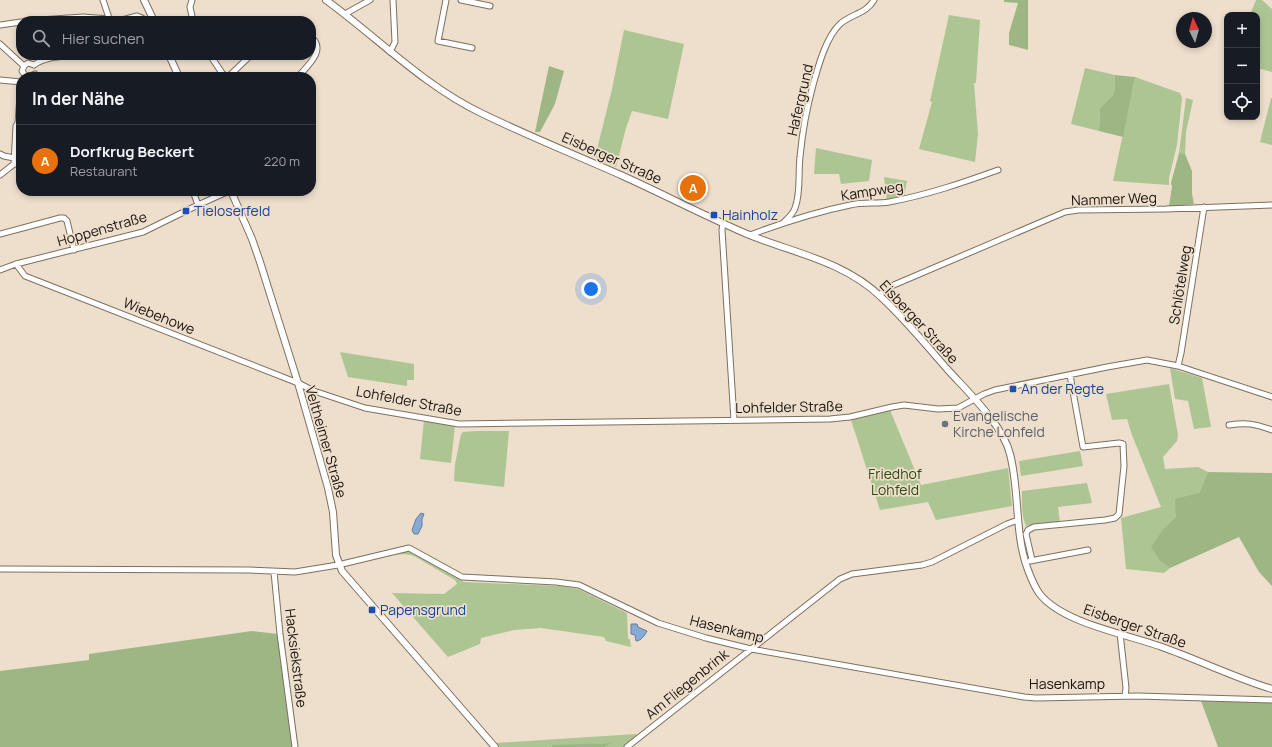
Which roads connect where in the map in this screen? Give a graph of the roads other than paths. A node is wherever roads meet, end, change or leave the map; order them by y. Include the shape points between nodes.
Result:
1 (103, 0) edge
2 (144, 0) edge
3 (192, 0) edge
4 (326, 0) edge
5 (370, 0) edge
6 (393, 0) edge
7 (446, 0) edge
8 (460, 0) edge
9 (874, 0) edge
10 (490, 6) dead end
11 (345, 14) junction
12 (108, 16) edge
13 (152, 16) edge
14 (192, 16) edge
15 (16, 23) edge
16 (0, 25) edge
17 (316, 43) edge
18 (0, 44) edge
19 (472, 48) dead end
20 (390, 52) junction
21 (316, 53) edge
22 (16, 59) edge
23 (17, 60) edge
24 (42, 60) edge
25 (171, 60) edge
26 (213, 60) edge
27 (246, 60) edge
28 (311, 60) edge
29 (34, 65) junction
30 (24, 66) junction
31 (23, 72) edge
32 (36, 72) edge
33 (177, 72) edge
34 (221, 72) edge
35 (232, 72) edge
36 (302, 72) edge
37 (0, 80) edge
38 (16, 82) edge
39 (16, 126) edge
40 (0, 154) edge
41 (14, 158) junction
42 (14, 164) joint
43 (998, 170) dead end
44 (0, 175) edge
45 (195, 196) edge
46 (219, 196) edge
47 (232, 196) edge
48 (198, 205) junction
49 (1272, 205) edge
50 (1204, 207) junction
51 (723, 223) junction
52 (783, 223) junction
53 (0, 234) edge
54 (750, 235) junction
55 (74, 250) junction
56 (16, 264) junction
57 (0, 270) edge
58 (879, 295) junction
59 (1178, 366) junction
60 (1070, 375) junction
61 (298, 383) junction
62 (1272, 397) edge
63 (974, 399) junction
64 (734, 420) junction
65 (1229, 425) dead end
66 (1272, 430) edge
67 (1018, 520) junction
68 (1088, 550) dead end
69 (1032, 560) junction
70 (1025, 563) junction
71 (338, 564) junction
72 (0, 569) edge
73 (274, 572) junction
74 (1120, 633) junction
75 (751, 649) junction
76 (1272, 690) edge
77 (1126, 696) junction
78 (1272, 700) edge
79 (295, 747) edge
80 (495, 747) edge
81 (627, 747) edge

1 - 12 street
2 - 13 main road
3 - 14 street
4 - 11 main road, Eisberger Straße
5 - 11 street
6 - 20 street via 395,42
7 - 19 street via 438,41
8 - 10 street
9 - 52 street, Hafergrund via 866,10 841,24 826,48 813,85 803,137 797,203 794,211
11 - 20 main road, Eisberger Straße
15 - 16 street
17 - 21 street
18 - 22 street
20 - 51 main road, Eisberger Straße via 440,90 478,112
23 - 30 street
24 - 29 street
25 - 33 main road
26 - 34 street
27 - 35 street
28 - 36 street
29 - 30 street via 30,63
29 - 32 street
30 - 31 street
37 - 38 street
39 - 41 street
40 - 41 street
41 - 42 street
42 - 44 street
43 - 52 street, Kampweg via 931,193 889,202 850,204
45 - 48 street
46 - 48 street, Hoppenstraße
47 - 61 main road, Veltheimer Straße via 252,239
48 - 55 street, Hoppenstraße via 143,232
49 - 50 street, Nammer Weg
50 - 58 street, Nammer Weg via 1065,212 889,287
50 - 59 street, Schlötelweg
51 - 54 main road, Eisberger Straße
51 - 64 street
52 - 54 street, Kampweg
53 - 55 street via 64,218
54 - 58 main road, Eisberger Straße via 834,266 865,283
55 - 56 street, Hoppenstraße
56 - 57 street, Hoppenstraße
56 - 61 street, Wiebehowe via 25,276
58 - 63 main road, Eisberger Straße
59 - 60 street, Lohfelder Straße via 1147,360
59 - 62 street, Lohfelder Straße
60 - 63 street, Lohfelder Straße via 995,390
60 - 69 street via 1083,447 1122,444 1124,466 1119,514 1115,518 1105,520 1031,528 1026,534
61 - 64 street, Lohfelder Straße via 365,408 459,424
61 - 71 main road, Veltheimer Straße via 331,498
63 - 64 street, Lohfelder Straße via 958,408 938,409 904,405 830,419
63 - 67 main road, Eisberger Straße via 1004,437 1010,454
65 - 66 street via 1253,424
67 - 70 main road, Eisberger Straße
67 - 75 street, Am Fliegenbrink via 932,562 846,576
68 - 69 street
69 - 70 street
70 - 74 main road, Eisberger Straße via 1039,594 1053,606 1083,622
71 - 73 street via 295,572
71 - 75 street, Hasenkamp via 408,548 462,577 579,585 669,627
71 - 80 main road, Veltheimer Straße via 348,580
72 - 73 street
73 - 79 street, Hacksiekstraße
74 - 76 main road, Eisberger Straße
74 - 77 street, Hasenkamp
75 - 77 street, Hasenkamp via 1036,698
75 - 81 street, Am Fliegenbrink
77 - 78 street, Hasenkamp

